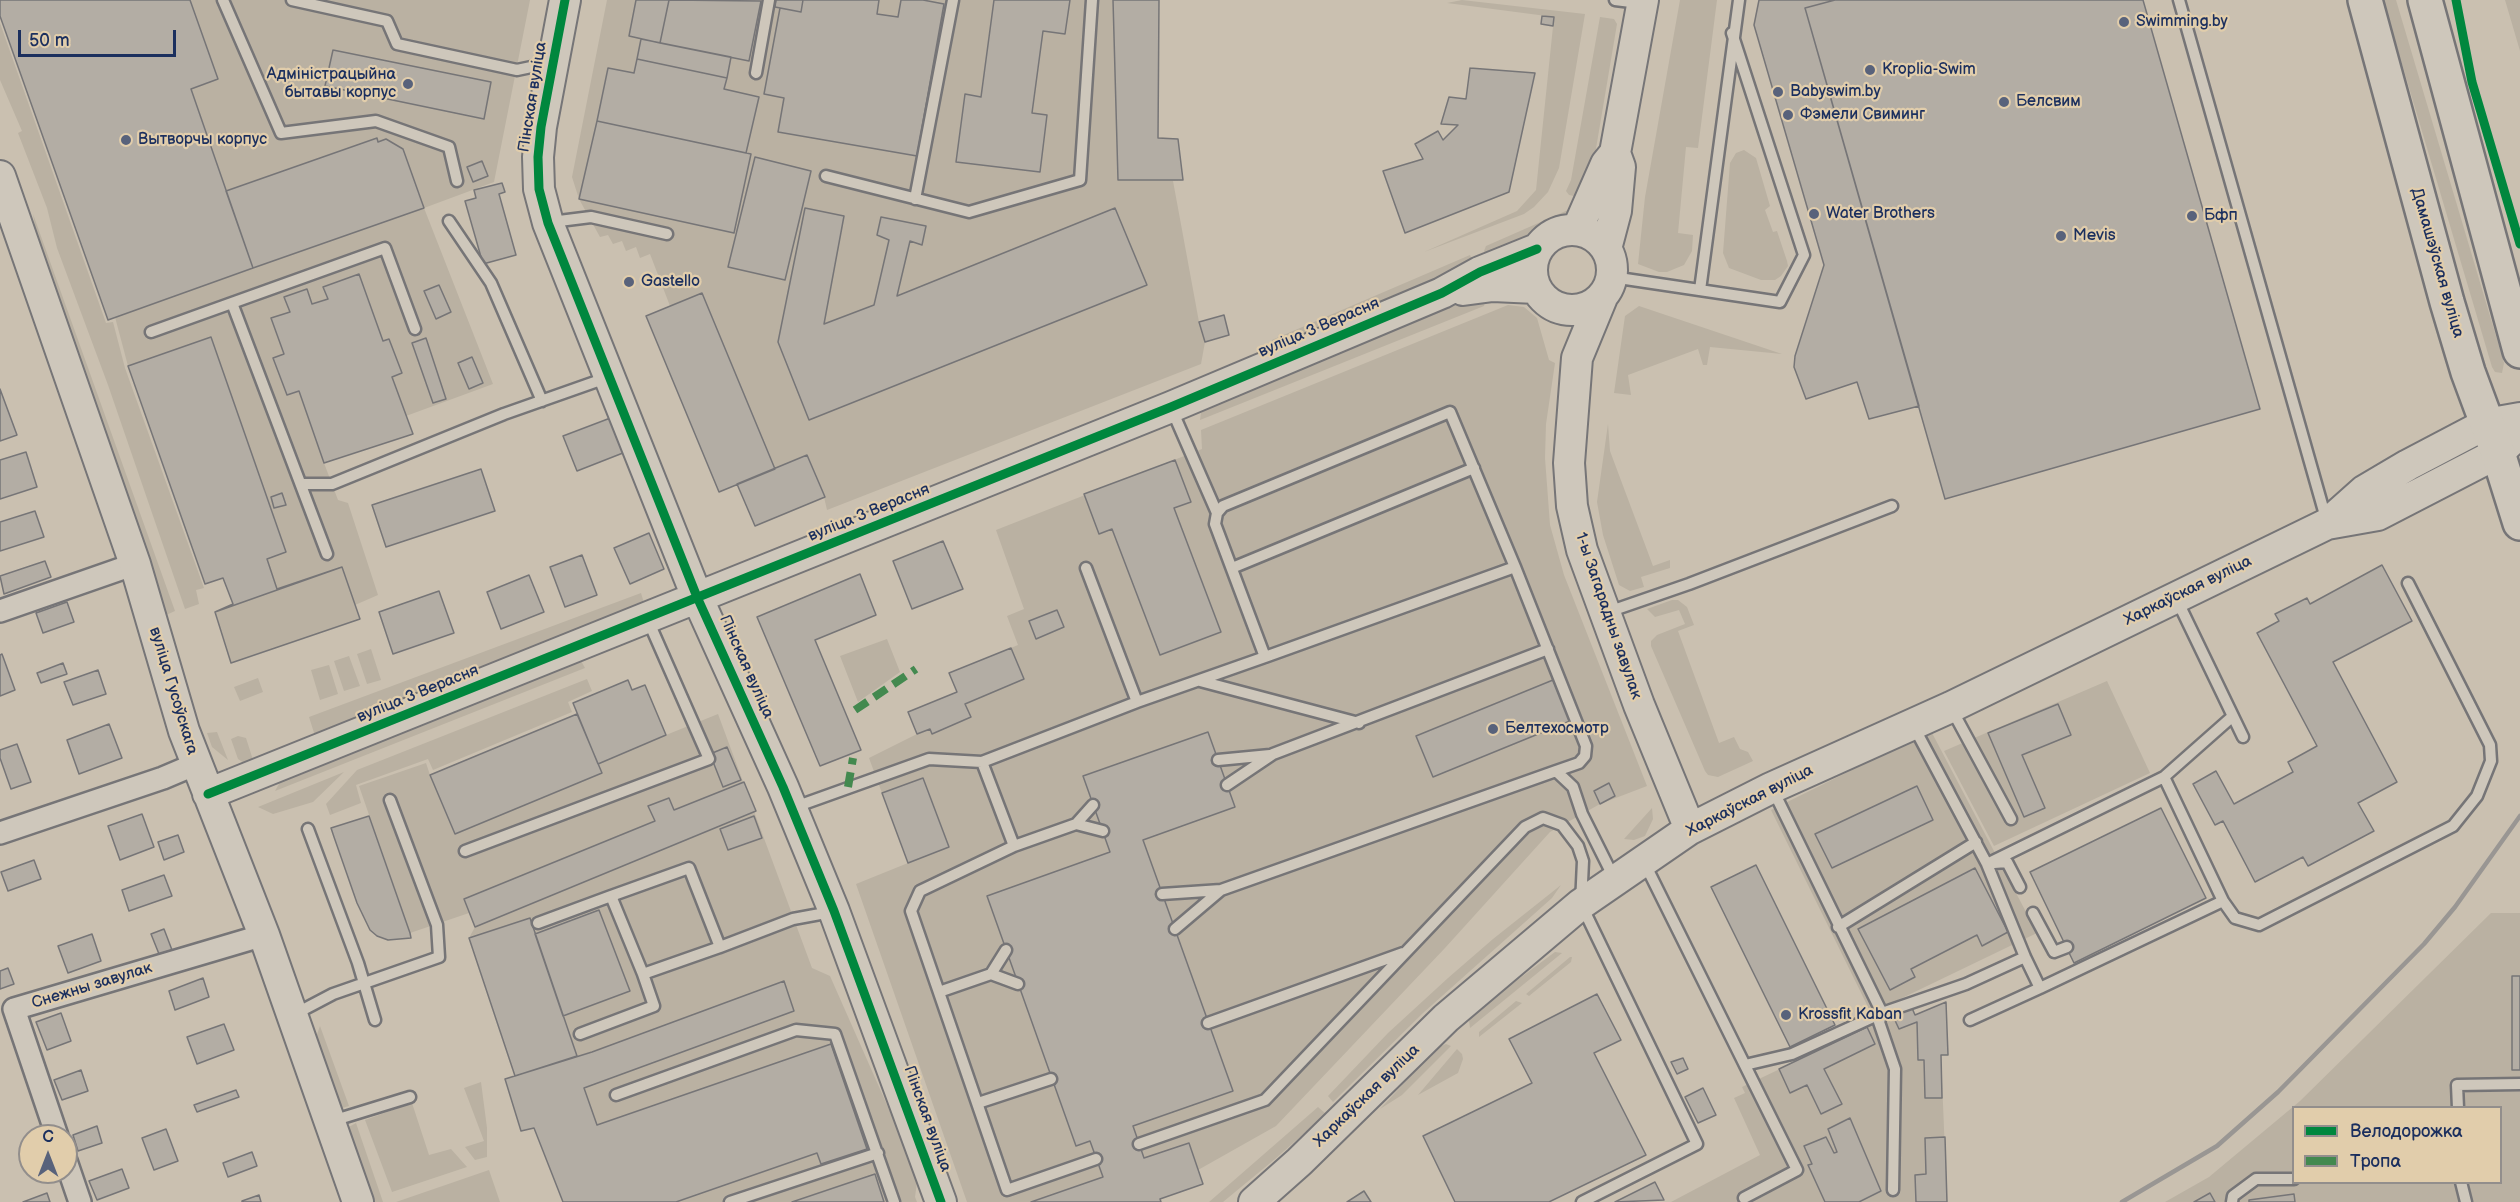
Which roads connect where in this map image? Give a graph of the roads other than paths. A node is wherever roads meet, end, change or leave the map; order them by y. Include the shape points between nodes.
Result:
1 (223, 0) edge
2 (292, 0) edge
3 (565, 0) edge
4 (769, 0) edge
5 (953, 0) edge
6 (1092, 0) edge
7 (1738, 0) edge
8 (2179, 0) edge
9 (2365, 0) edge
10 (2426, 0) edge
11 (1634, 1) edge
12 (1732, 33) junction
13 (552, 62) junction
14 (756, 73) dead end
15 (1616, 153) junction
16 (0, 176) edge
17 (826, 176) dead end
18 (456, 181) dead end
19 (915, 199) junction
20 (449, 221) dead end
21 (548, 223) junction
22 (1577, 230) junction
23 (667, 234) dead end
24 (1537, 249) junction
25 (1607, 274) junction
26 (1700, 290) junction
27 (1442, 293) junction
28 (1543, 296) junction
29 (232, 303) junction
30 (415, 329) dead end
31 (152, 332) dead end
32 (2520, 351) edge
33 (1577, 358) junction
34 (609, 377) junction
35 (542, 401) junction
36 (1171, 407) junction
37 (2520, 418) edge
38 (2501, 437) edge
39 (1474, 468) junction
40 (302, 484) junction
41 (1892, 506) dead end
42 (1217, 513) junction
43 (2520, 523) edge
44 (2327, 524) junction
45 (327, 554) dead end
46 (135, 564) junction
47 (1515, 567) junction
48 (1086, 568) dead end
49 (1232, 568) junction
50 (2408, 583) dead end
51 (698, 597) junction
52 (2175, 597) junction
53 (0, 611) edge
54 (1606, 613) junction
55 (647, 618) junction
56 (1548, 650) junction
57 (1265, 657) junction
58 (1200, 681) junction
59 (1137, 702) junction
60 (1951, 707) junction
61 (2233, 716) junction
62 (1359, 723) junction
63 (1913, 724) junction
64 (2243, 737) dead end
65 (1273, 754) junction
66 (1218, 760) dead end
67 (982, 762) junction
68 (195, 764) junction
69 (1556, 771) junction
70 (2164, 777) junction
71 (1227, 785) dead end
72 (1771, 788) junction
73 (208, 794) junction
74 (390, 800) dead end
75 (1094, 805) dead end
76 (792, 808) junction
77 (2011, 819) dead end
78 (1076, 824) junction
79 (308, 829) dead end
80 (1690, 829) junction
81 (1103, 831) dead end
82 (0, 833) edge
83 (1976, 842) junction
84 (1014, 846) junction
85 (465, 851) dead end
86 (1643, 861) junction
87 (1987, 864) junction
88 (1615, 880) junction
89 (2020, 887) dead end
90 (1221, 890) junction
91 (1162, 894) dead end
92 (611, 896) junction
93 (2223, 902) junction
94 (1581, 904) junction
95 (834, 911) junction
96 (2033, 913) dead end
97 (538, 923) dead end
98 (1838, 927) junction
99 (1175, 929) dead end
100 (264, 935) junction
101 (720, 947) junction
102 (2067, 947) dead end
103 (1006, 950) dead end
104 (1406, 952) junction
105 (2025, 957) junction
106 (642, 974) junction
107 (991, 974) junction
108 (364, 982) junction
109 (1018, 984) dead end
110 (2040, 988) junction
111 (939, 992) junction
112 (1882, 1013) junction
113 (292, 1015) junction
114 (375, 1020) dead end
115 (1970, 1020) dead end
116 (1208, 1023) dead end
117 (580, 1034) dead end
118 (1745, 1065) junction
119 (1052, 1078) dead end
120 (2520, 1084) edge
121 (616, 1095) dead end
122 (410, 1097) dead end
123 (978, 1103) junction
124 (2458, 1106) edge
125 (329, 1122) junction
126 (53, 1124) edge
127 (1139, 1144) dead end
128 (878, 1153) junction
129 (1096, 1159) dead end
130 (2292, 1179) edge
131 (74, 1184) edge
132 (2462, 1184) edge
133 (1893, 1190) dead end
134 (1744, 1198) dead end
135 (80, 1202) edge
136 (358, 1202) edge
137 (730, 1202) edge
138 (894, 1202) edge
139 (941, 1202) edge
140 (1254, 1202) edge
141 (1582, 1202) edge
142 (2232, 1202) edge
143 (2466, 1202) edge

1 - 18 lane via 281,133 376,121 449,147
2 - 13 lane via 387,21 397,44 517,70
3 - 13 main road, Пінская вуліца
4 - 14 lane
5 - 19 lane
6 - 19 lane via 1080,180 969,212
7 - 12 lane
8 - 44 lane
9 - 38 main road, Дамашэўская вуліца via 2447,302
10 - 32 main road
11 - 15 main road, 1-ы Загарадны завулак
12 - 26 lane
12 - 26 lane via 1804,255 1780,302
13 - 21 main road, Пінская вуліца via 538,157 539,189
15 - 22 main road, 1-ы Загарадны завулак via 1606,164
15 - 25 main road, 1-ы Загарадны завулак via 1620,167
16 - 46 main road, вуліца Гусоўскага
17 - 19 lane
20 - 35 lane via 491,283
21 - 23 lane via 591,217
21 - 34 main road, Пінская вуліца
22 - 24 main road via 1559,232
22 - 25 main road via 1594,236
24 - 27 main road, вуліца 3 Верасня via 1480,272
24 - 28 main road via 1532,268
25 - 26 lane
25 - 28 main road via 1596,302 1577,310 1558,308
25 - 33 main road, 1-ы Загарадны завулак
27 - 28 main road, вуліца 3 Верасня via 1493,286
27 - 36 main road, вуліца 3 Верасня
28 - 33 main road, 1-ы Загарадны завулак via 1568,333
29 - 30 lane via 385,248
29 - 31 lane
29 - 40 lane
33 - 54 main road, 1-ы Загарадны завулак via 1569,463 1572,506 1582,550
34 - 35 lane
34 - 51 main road, Пінская вуліца
35 - 40 lane via 332,484
36 - 42 lane
36 - 51 main road, вуліца 3 Верасня
37 - 38 main road, Харкаўская вуліца
38 - 43 main road, Дамашэўская вуліца
38 - 44 main road, Харкаўская вуліца via 2378,515
39 - 42 lane via 1450,412 1223,506
39 - 47 lane
39 - 49 lane
40 - 45 lane
41 - 54 lane
42 - 49 lane via 1215,524
44 - 52 main road, Харкаўская вуліца
46 - 53 street
46 - 68 main road, вуліца Гусоўскага
47 - 56 lane
47 - 57 lane
48 - 59 lane
49 - 57 lane
50 - 93 lane via 2490,745 2491,762 2477,796 2453,826 2259,925 2235,918
51 - 55 main road, вуліца 3 Верасня
51 - 76 main road, Пінская вуліца
52 - 60 main road, Харкаўская вуліца
52 - 61 lane
54 - 80 main road, 1-ы Загарадны завулак
55 - 73 main road, вуліца 3 Верасня
55 - 85 lane via 709,759
56 - 62 lane
56 - 69 lane via 1586,746 1579,763
57 - 58 lane
58 - 59 lane
58 - 62 lane
59 - 67 lane
60 - 63 main road, Харкаўская вуліца
60 - 77 lane
61 - 64 lane
61 - 70 lane
62 - 65 lane
63 - 72 main road, Харкаўская вуліца
63 - 83 lane
65 - 66 lane
65 - 71 lane
67 - 76 lane via 928,759
67 - 84 lane
68 - 73 main road, вуліца Гусоўскага
68 - 82 street
69 - 88 lane via 1573,787
69 - 90 lane
70 - 87 lane
70 - 93 lane
72 - 80 main road, Харкаўская вуліца
72 - 98 lane
73 - 100 main road, вуліца Гусоўскага
74 - 108 lane via 437,925 439,957
75 - 78 lane
76 - 95 main road, Пінская вуліца
78 - 81 lane
78 - 84 lane
79 - 108 lane
80 - 86 main road, Харкаўская вуліца
83 - 87 lane
83 - 98 lane
84 - 111 lane via 920,891 911,911
86 - 88 main road, Харкаўская вуліца
86 - 118 lane
87 - 89 lane via 2007,862
87 - 105 lane
88 - 94 main road, Харкаўская вуліца
90 - 91 lane
90 - 99 lane
92 - 97 lane
92 - 101 lane via 689,867
92 - 106 lane
93 - 110 lane
94 - 104 lane via 1583,861 1578,846 1562,825 1542,818 1525,827
94 - 140 main road, Харкаўская вуліца via 1446,1018
94 - 141 lane via 1697,1144
95 - 101 lane via 793,919
95 - 139 main road, Пінская вуліца
96 - 102 lane via 2054,952
98 - 112 lane
100 - 113 main road, вуліца Гусоўскага
100 - 126 street, Снежны завулак via 15,1009
101 - 106 lane
103 - 107 lane
104 - 116 lane
104 - 127 lane via 1265,1100
105 - 110 lane
105 - 112 lane via 1966,984
106 - 117 lane via 654,1006
107 - 109 lane
107 - 111 lane
108 - 113 lane
108 - 114 lane
110 - 115 lane
111 - 123 lane
112 - 118 lane via 1792,1054
112 - 133 lane via 1879,1022 1895,1069
113 - 125 main road, вуліца Гусоўскага
118 - 134 lane via 1797,1170
119 - 123 lane
120 - 124 lane via 2457,1085
121 - 128 lane via 796,1030 835,1034
122 - 125 lane
123 - 129 lane via 1008,1190
125 - 136 main road, вуліца Гусоўскага
128 - 137 lane
128 - 138 lane
130 - 142 lane via 2256,1179
131 - 135 street
132 - 143 lane

